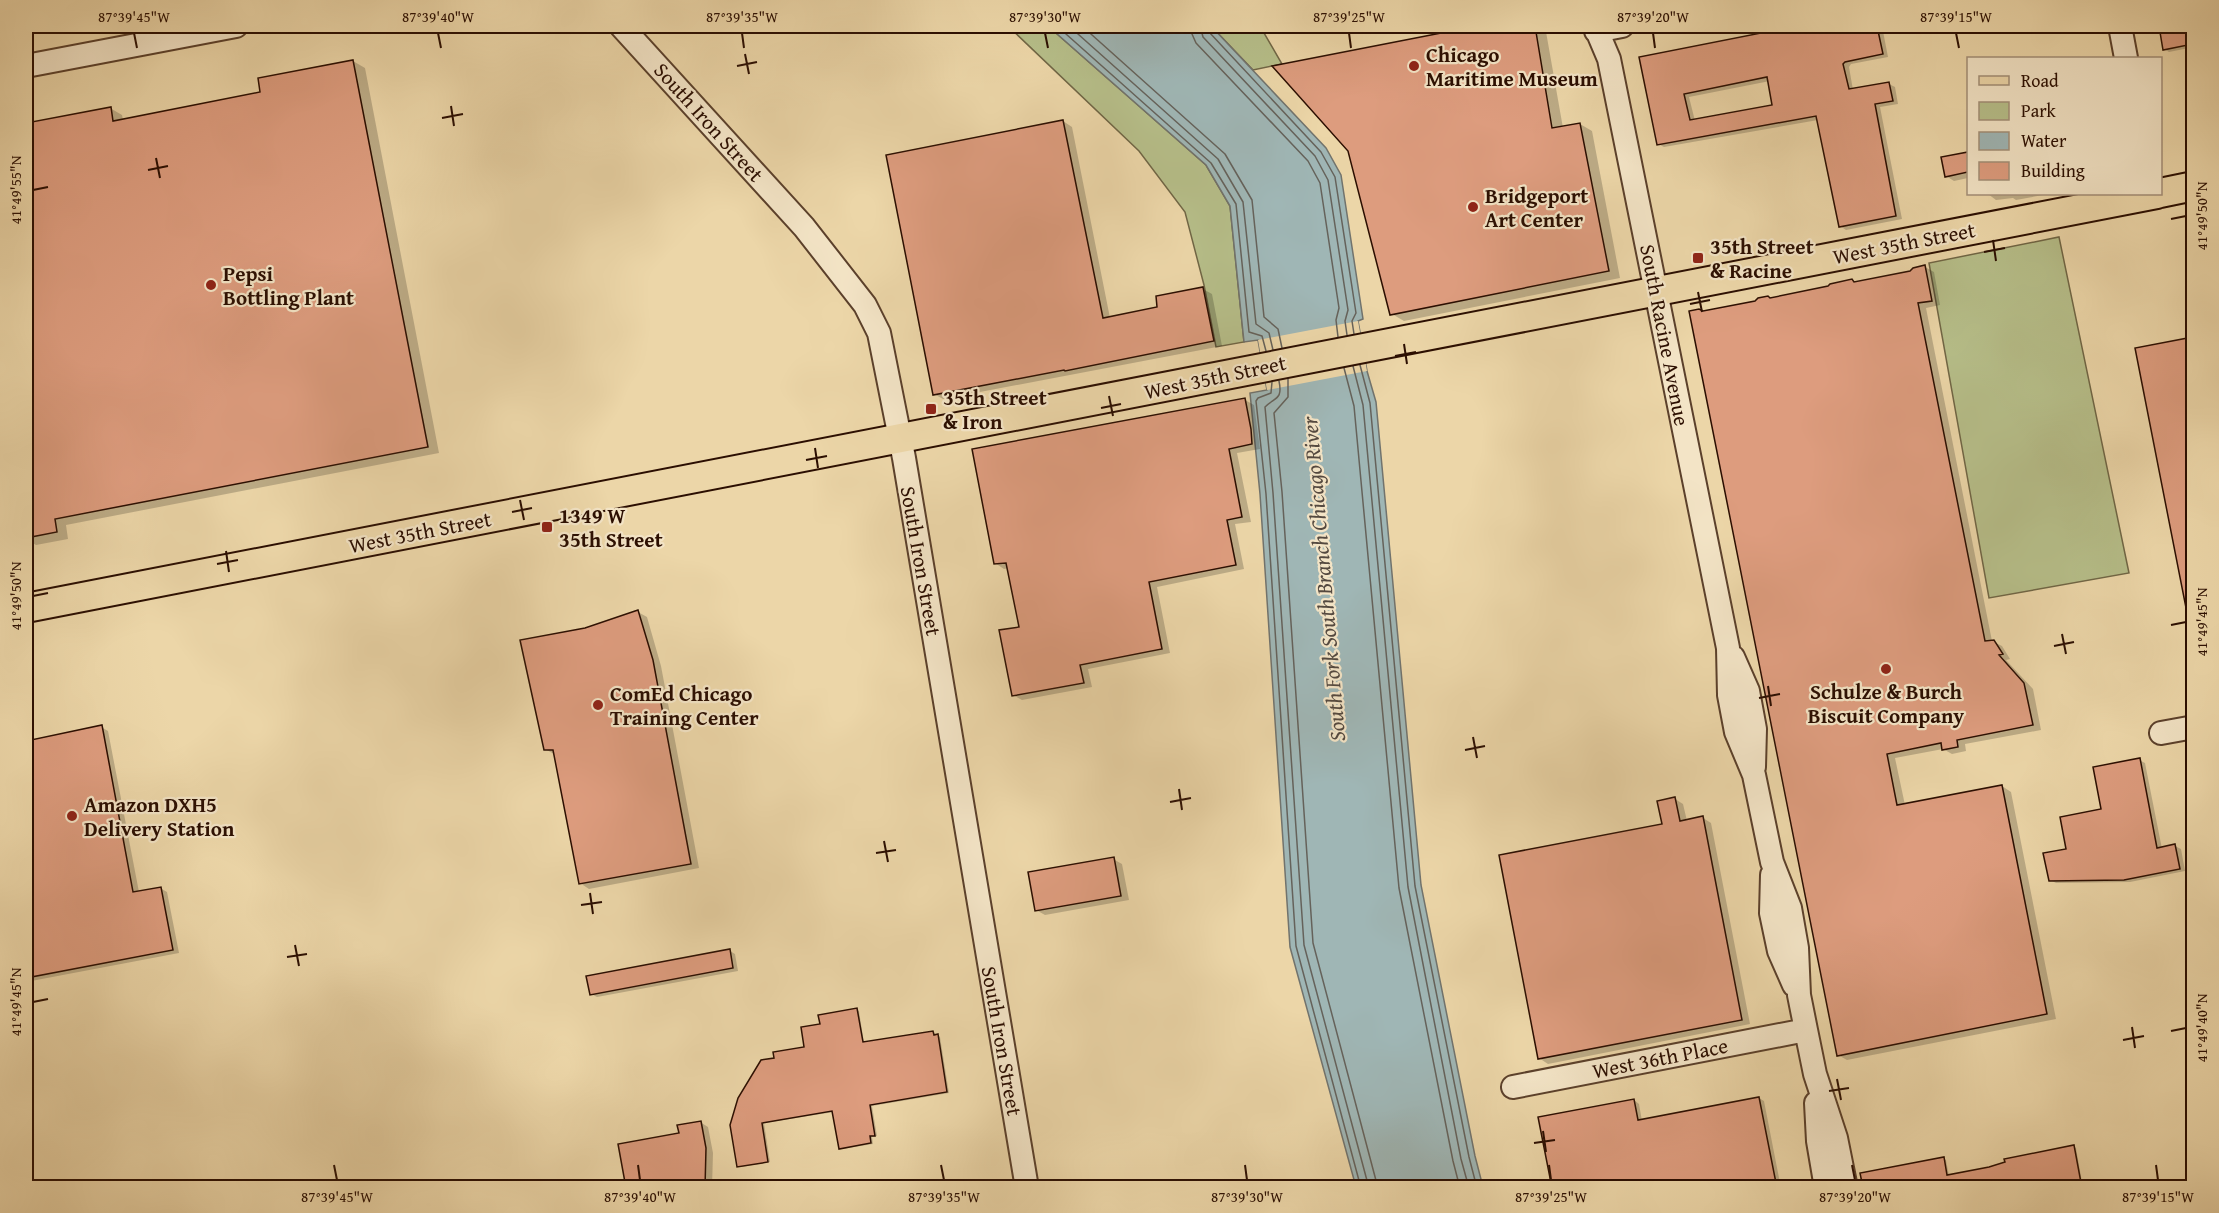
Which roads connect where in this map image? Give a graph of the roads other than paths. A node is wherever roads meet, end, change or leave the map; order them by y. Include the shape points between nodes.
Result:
1 (236, 26) edge
2 (621, 26) edge
3 (1622, 26) edge
4 (2120, 26) edge
5 (1596, 28) edge
6 (2126, 57) edge
7 (26, 66) edge
8 (2193, 186) edge
9 (2162, 193) edge
10 (2150, 195) edge
11 (1656, 291) junction
12 (900, 439) junction
13 (26, 608) edge
14 (2193, 727) edge
15 (2161, 733) dead end
16 (1806, 1030) junction
17 (1815, 1074) junction
18 (1513, 1086) dead end
19 (1027, 1188) edge
20 (1826, 1188) edge
21 (1846, 1188) edge

1 - 7 street
2 - 12 street, South Iron Street via 804,227 865,305 879,333
3 - 5 street
4 - 6 street
5 - 11 street, South Racine Avenue via 1609,59
8 - 9 main road, West 35th Street
10 - 11 main road, West 35th Street
11 - 12 main road, West 35th Street
11 - 16 street, South Racine Avenue via 1728,648 1748,691 1755,729 1754,775 1772,862 1771,913 1779,951 1799,995
12 - 13 main road, West 35th Street
12 - 19 street, South Iron Street
14 - 15 street
16 - 17 street, South Racine Avenue
16 - 18 street, West 36th Place
17 - 20 street, South Racine Avenue via 1818,1141
17 - 21 street, South Racine Avenue via 1836,1138

